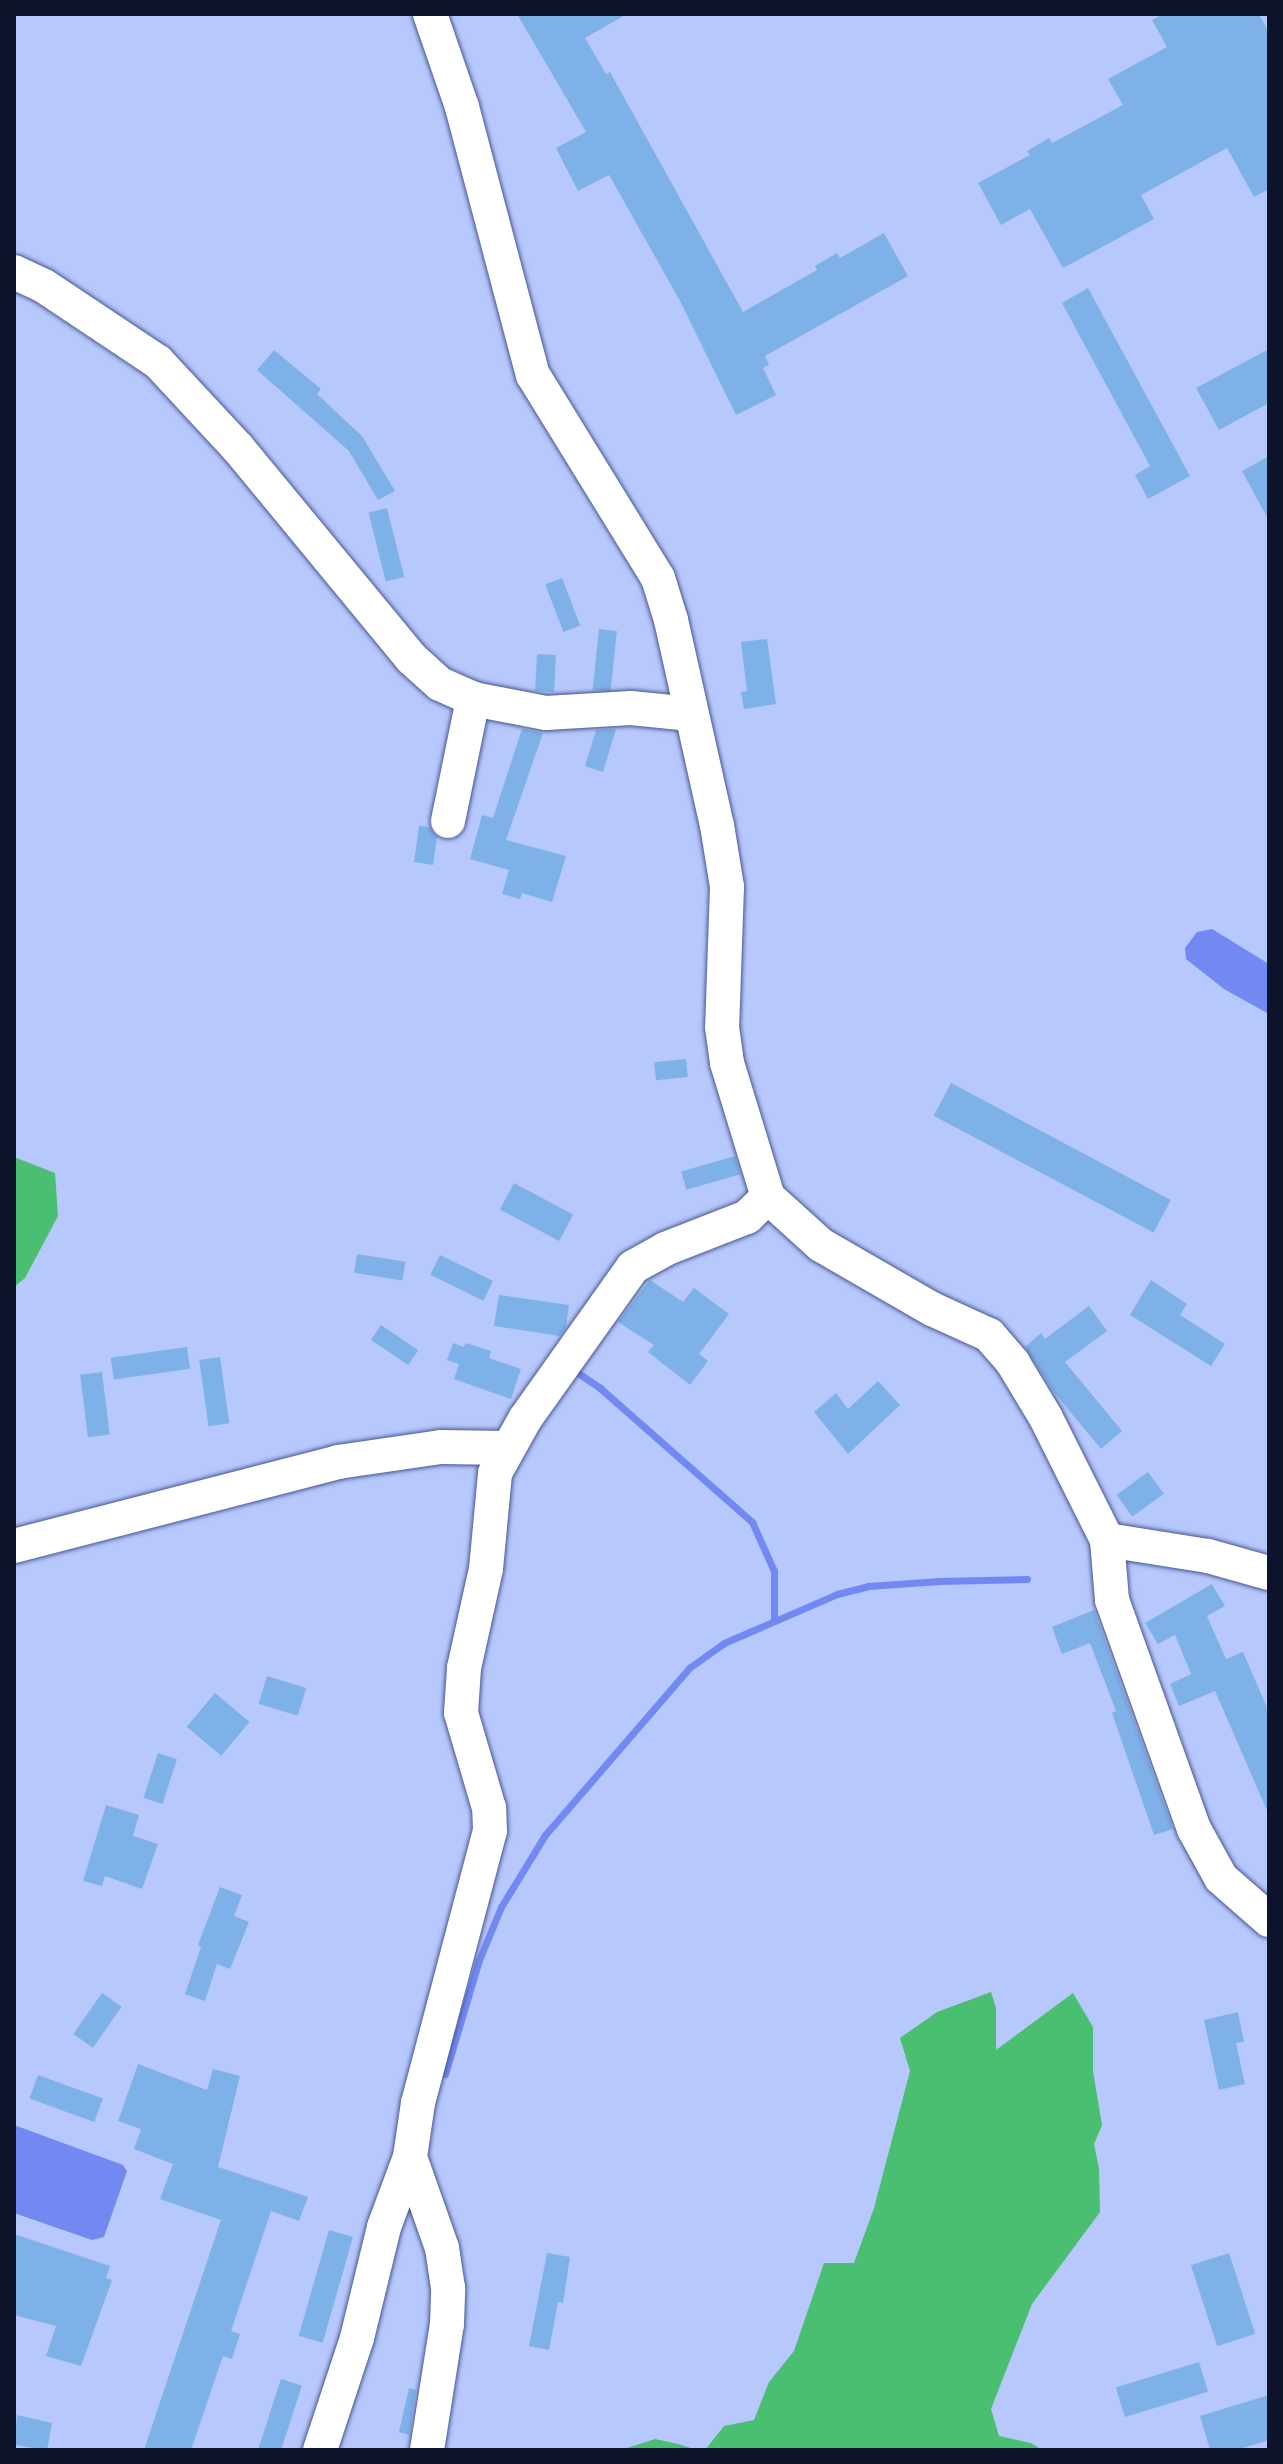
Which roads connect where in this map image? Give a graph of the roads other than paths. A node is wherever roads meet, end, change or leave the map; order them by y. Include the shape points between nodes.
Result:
1 (430, 14) edge
2 (14, 272) edge
3 (473, 699) junction
4 (691, 714) junction
5 (448, 821) dead end
6 (768, 1197) junction
7 (508, 1448) junction
8 (1107, 1540) junction
9 (14, 1546) edge
10 (1269, 1573) edge
11 (1269, 1920) edge
12 (410, 2157) junction
13 (320, 2450) edge
14 (427, 2450) edge

1 - 4 street via 462,107 533,375 658,578
2 - 3 street via 44,286 158,362 238,448 411,658 440,684
3 - 4 street via 546,713 631,708
3 - 5 street
4 - 6 street via 727,887 722,1027 727,1063
6 - 7 street via 747,1217 633,1267
6 - 8 street via 821,1245 989,1335 1046,1418
7 - 9 street via 441,1447 338,1462
7 - 12 street via 495,1473 486,1569 464,1668 461,1713 489,1808 490,1831 458,1939
8 - 10 street via 1208,1556
8 - 11 street via 1112,1600 1194,1829 1221,1878
12 - 13 street via 384,2227 357,2338
12 - 14 street via 442,2248 448,2288

